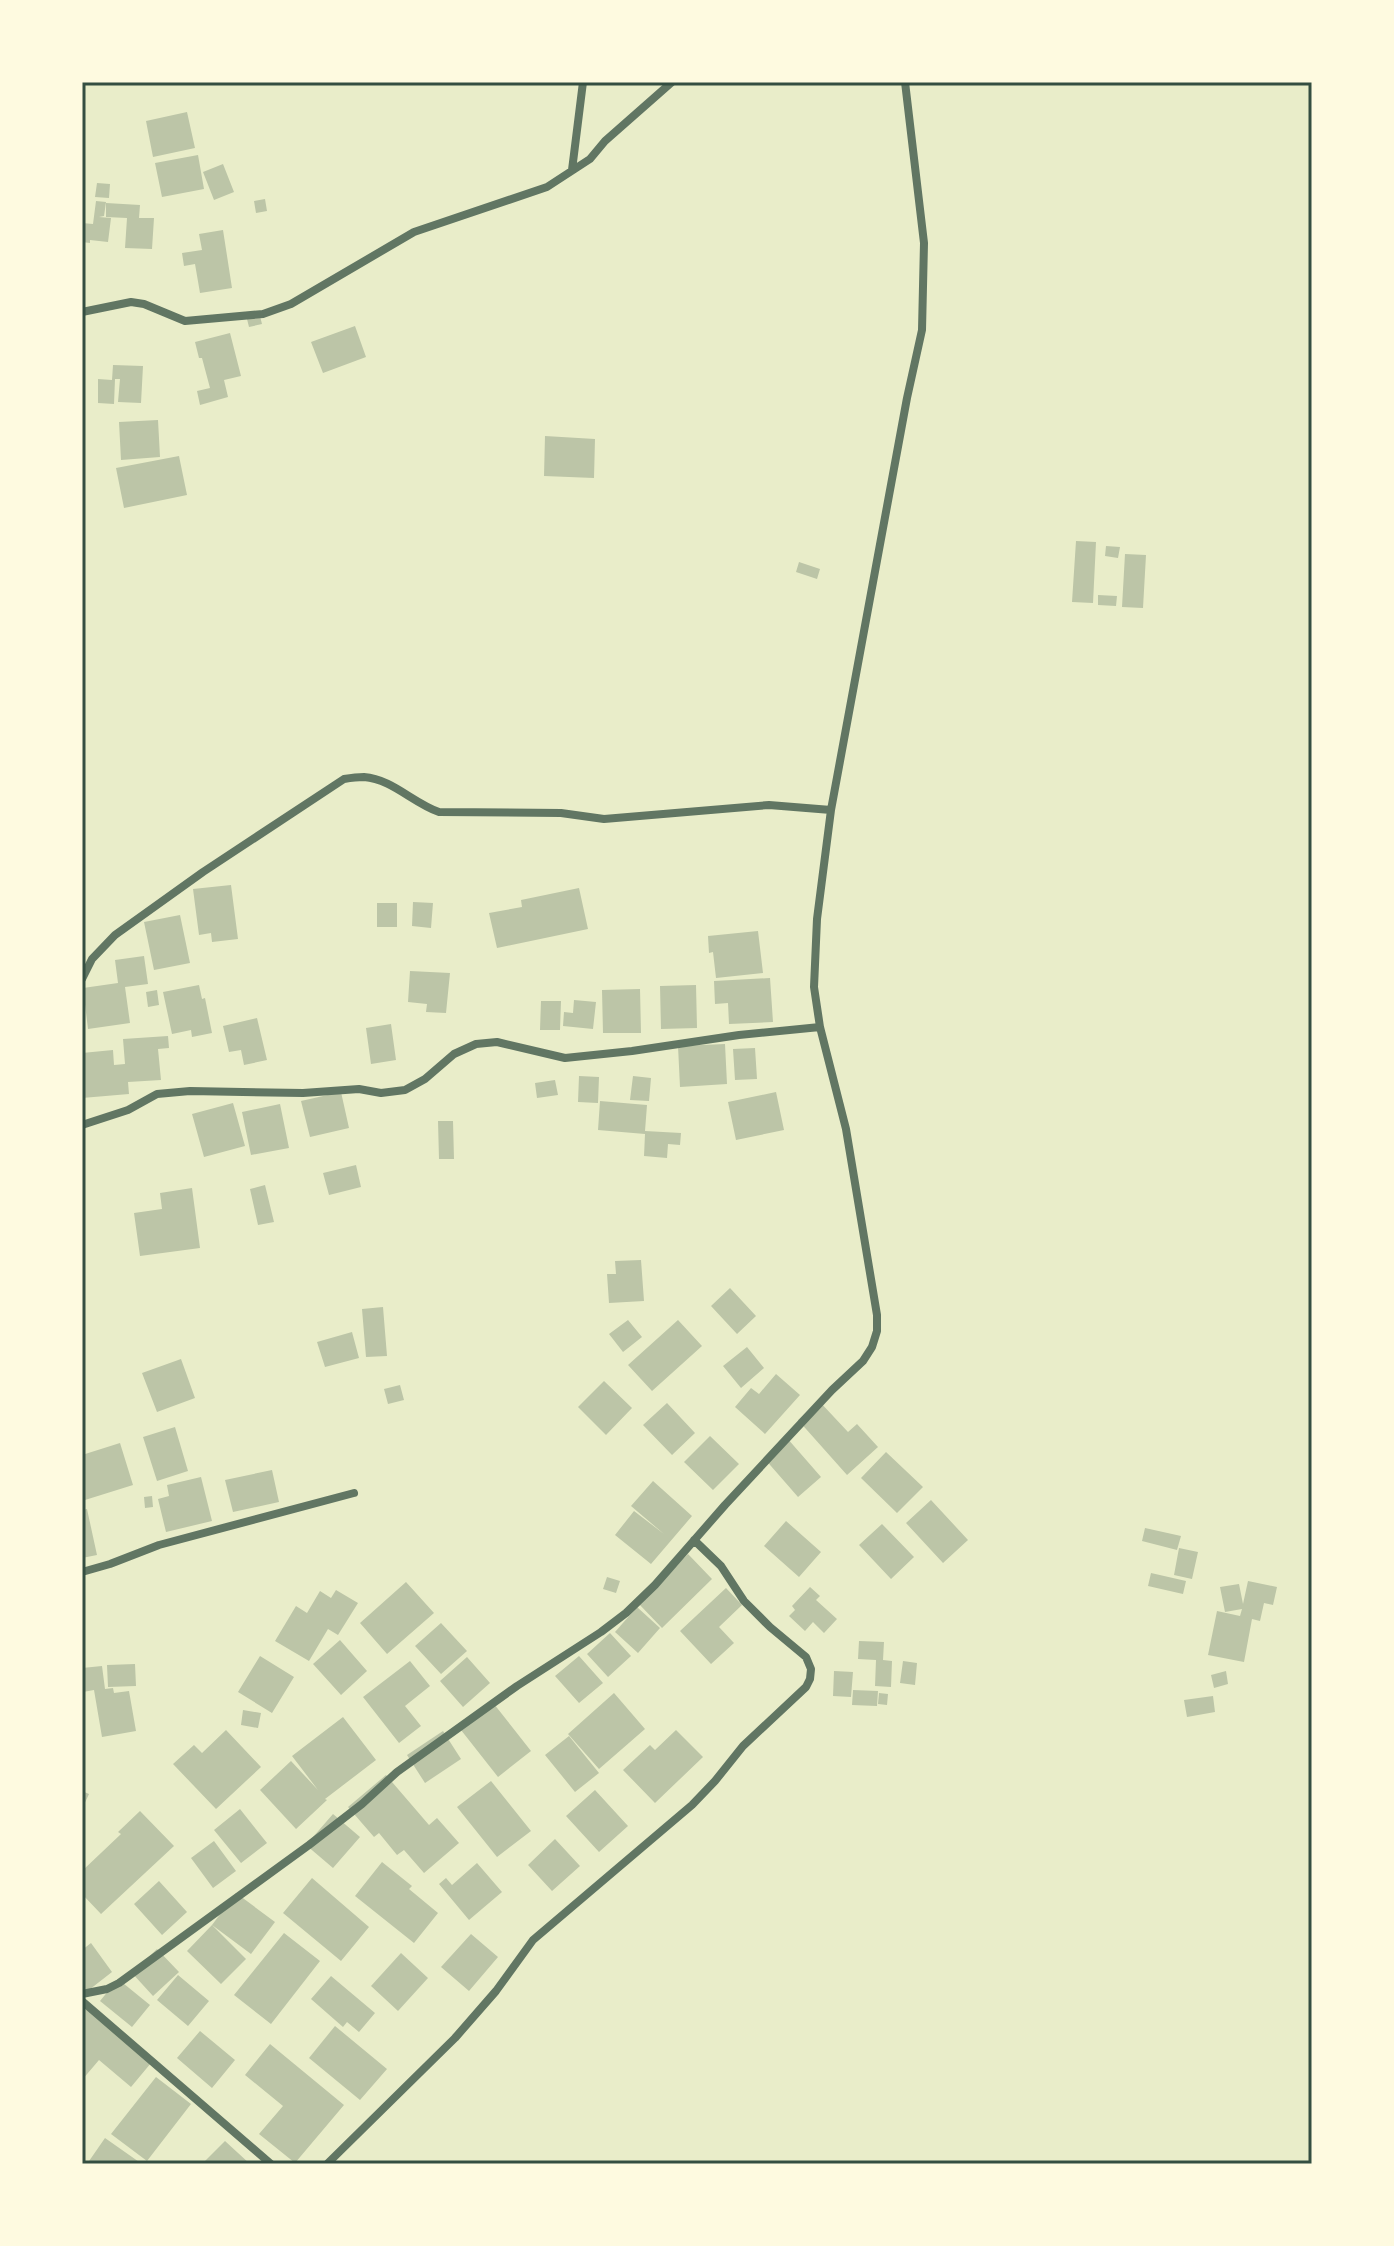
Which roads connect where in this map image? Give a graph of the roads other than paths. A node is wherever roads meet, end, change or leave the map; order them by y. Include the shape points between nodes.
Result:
1 (583, 82) edge
2 (672, 82) edge
3 (905, 82) edge
4 (572, 170) junction
5 (82, 312) edge
6 (831, 810) junction
7 (82, 979) edge
8 (820, 1027) junction
9 (82, 1125) edge
10 (354, 1493) dead end
11 (694, 1540) junction
12 (82, 1572) edge
13 (82, 1994) edge
14 (82, 2001) edge
15 (271, 2164) edge
16 (327, 2164) edge

1 - 4 street
2 - 4 street
3 - 6 street via 924,243 922,330
4 - 5 street via 547,187 414,232 291,304 263,314 185,321 131,302
6 - 7 street via 769,805 604,819 561,813 439,812 380,781 344,779 115,935
6 - 8 street via 814,974
8 - 9 street via 565,1058 497,1042 476,1044 405,1090 157,1094
8 - 11 street via 846,1129 877,1331 863,1361
10 - 12 street via 159,1545
11 - 13 street via 655,1585 601,1632 409,1764 285,1864 119,1983
11 - 16 street via 721,1566 744,1601 806,1657 811,1669 806,1687 743,1746 692,1805 533,1940 455,2038
14 - 15 street

